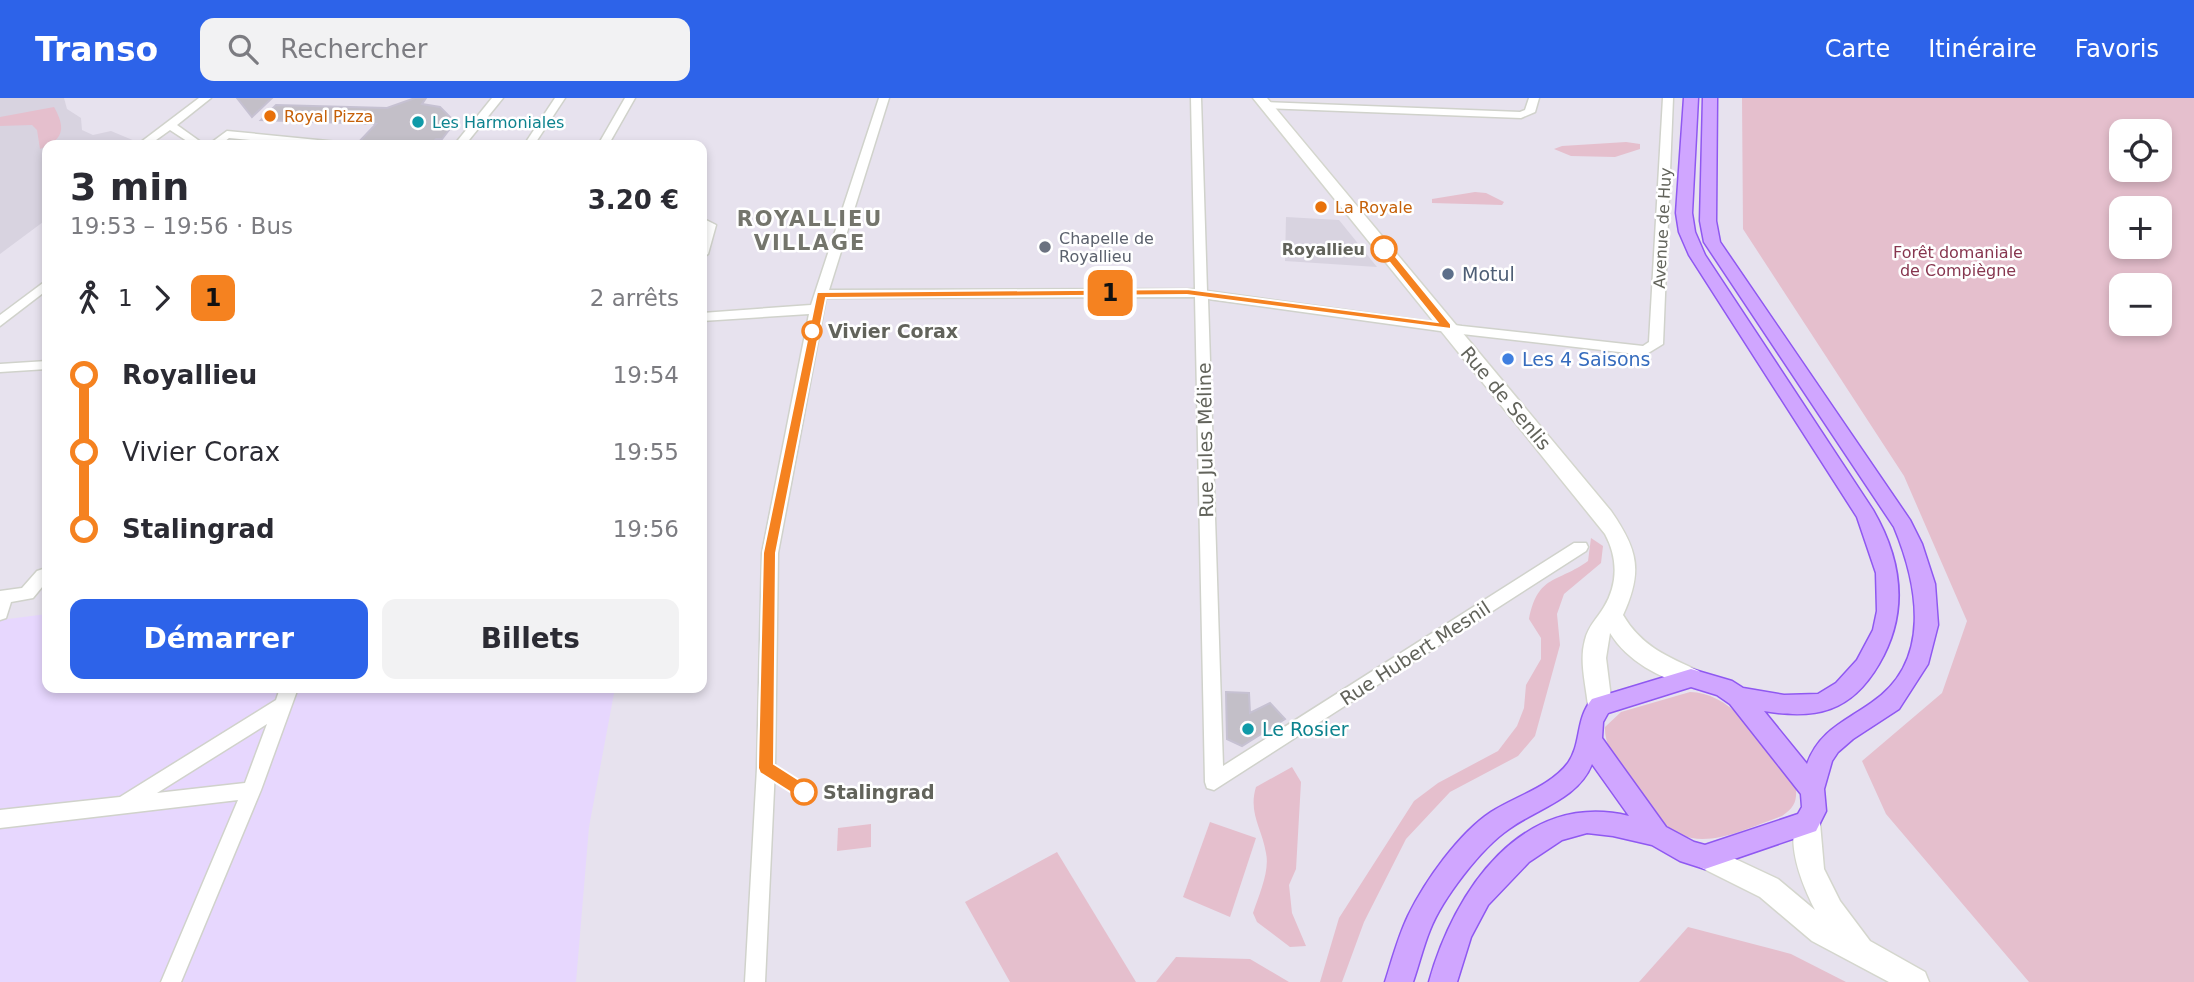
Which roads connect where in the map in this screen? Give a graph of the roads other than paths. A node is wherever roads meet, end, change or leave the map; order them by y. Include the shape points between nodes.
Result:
1 (206, 98) edge
2 (498, 98) edge
3 (560, 98) edge
4 (630, 98) edge
5 (884, 98) edge
6 (1196, 98) edge
7 (1438, 98) edge
8 (1534, 98) edge
9 (1668, 98) edge
10 (1691, 98) edge
11 (1710, 98) edge
12 (1263, 101) edge
13 (1444, 111) junction
14 (168, 126) junction
15 (149, 140) edge
16 (193, 140) edge
17 (219, 140) edge
18 (288, 140) edge
19 (463, 140) edge
20 (532, 140) edge
21 (606, 140) edge
22 (707, 224) edge
23 (707, 240) edge
24 (42, 288) edge
25 (1199, 294) junction
26 (818, 302) junction
27 (707, 316) edge
28 (0, 322) edge
29 (1447, 327) junction
30 (42, 365) edge
31 (0, 368) edge
32 (1580, 547) dead end
33 (42, 576) edge
34 (2, 602) edge
35 (1611, 615) junction
36 (1691, 678) junction
37 (286, 696) edge
38 (1738, 697) junction
39 (1600, 706) junction
40 (1590, 741) junction
41 (1214, 782) joint
42 (1812, 789) junction
43 (252, 790) junction
44 (122, 804) junction
45 (0, 819) edge
46 (1807, 823) junction
47 (1657, 835) junction
48 (1705, 856) junction
49 (1864, 952) junction
50 (171, 982) edge
51 (755, 982) edge
52 (1399, 982) edge
53 (1443, 982) edge
54 (1915, 982) edge

1 - 14 street
2 - 19 street
3 - 20 street
4 - 21 street
5 - 26 street
6 - 25 street, Rue Jules Méline
7 - 13 street
8 - 13 street via 1527,114
9 - 29 street, Avenue de Huy via 1656,344 1645,351
10 - 38 main road via 1687,232 1697,255 1866,515 1886,558 1890,583 1890,608 1876,652 1830,700 1788,705
11 - 42 main road via 1708,221 1712,242 1903,525 1925,584 1925,643 1911,674 1890,703 1831,744
12 - 13 street
12 - 29 street, Rue de Senlis
14 - 15 street
14 - 16 street
17 - 18 street via 227,134
22 - 23 street
24 - 28 street
25 - 26 street
25 - 29 street
25 - 41 street, Rue Jules Méline
26 - 27 street
26 - 51 street via 769,553 766,768
29 - 35 street, Rue de Senlis via 1593,502 1623,545 1625,582
30 - 31 street
32 - 41 street, Rue Hubert Mesnil
33 - 34 street via 27,594
35 - 36 street via 1623,638 1641,655
35 - 39 street, Rue de Senlis via 1599,629 1595,646
36 - 38 main road
36 - 39 main road
37 - 43 street
37 - 44 street
38 - 42 main road
39 - 40 main road via 1592,716
40 - 47 main road
40 - 52 main road via 1578,769 1564,784 1499,821 1466,849 1419,922
42 - 46 main road via 1816,803
43 - 44 street
43 - 50 street
44 - 45 street
46 - 48 main road
46 - 49 street via 1811,868 1822,895 1835,919
47 - 48 main road via 1689,853
47 - 53 main road via 1588,822 1549,834 1524,850 1470,910
48 - 49 street via 1769,888 1822,932
49 - 54 street

